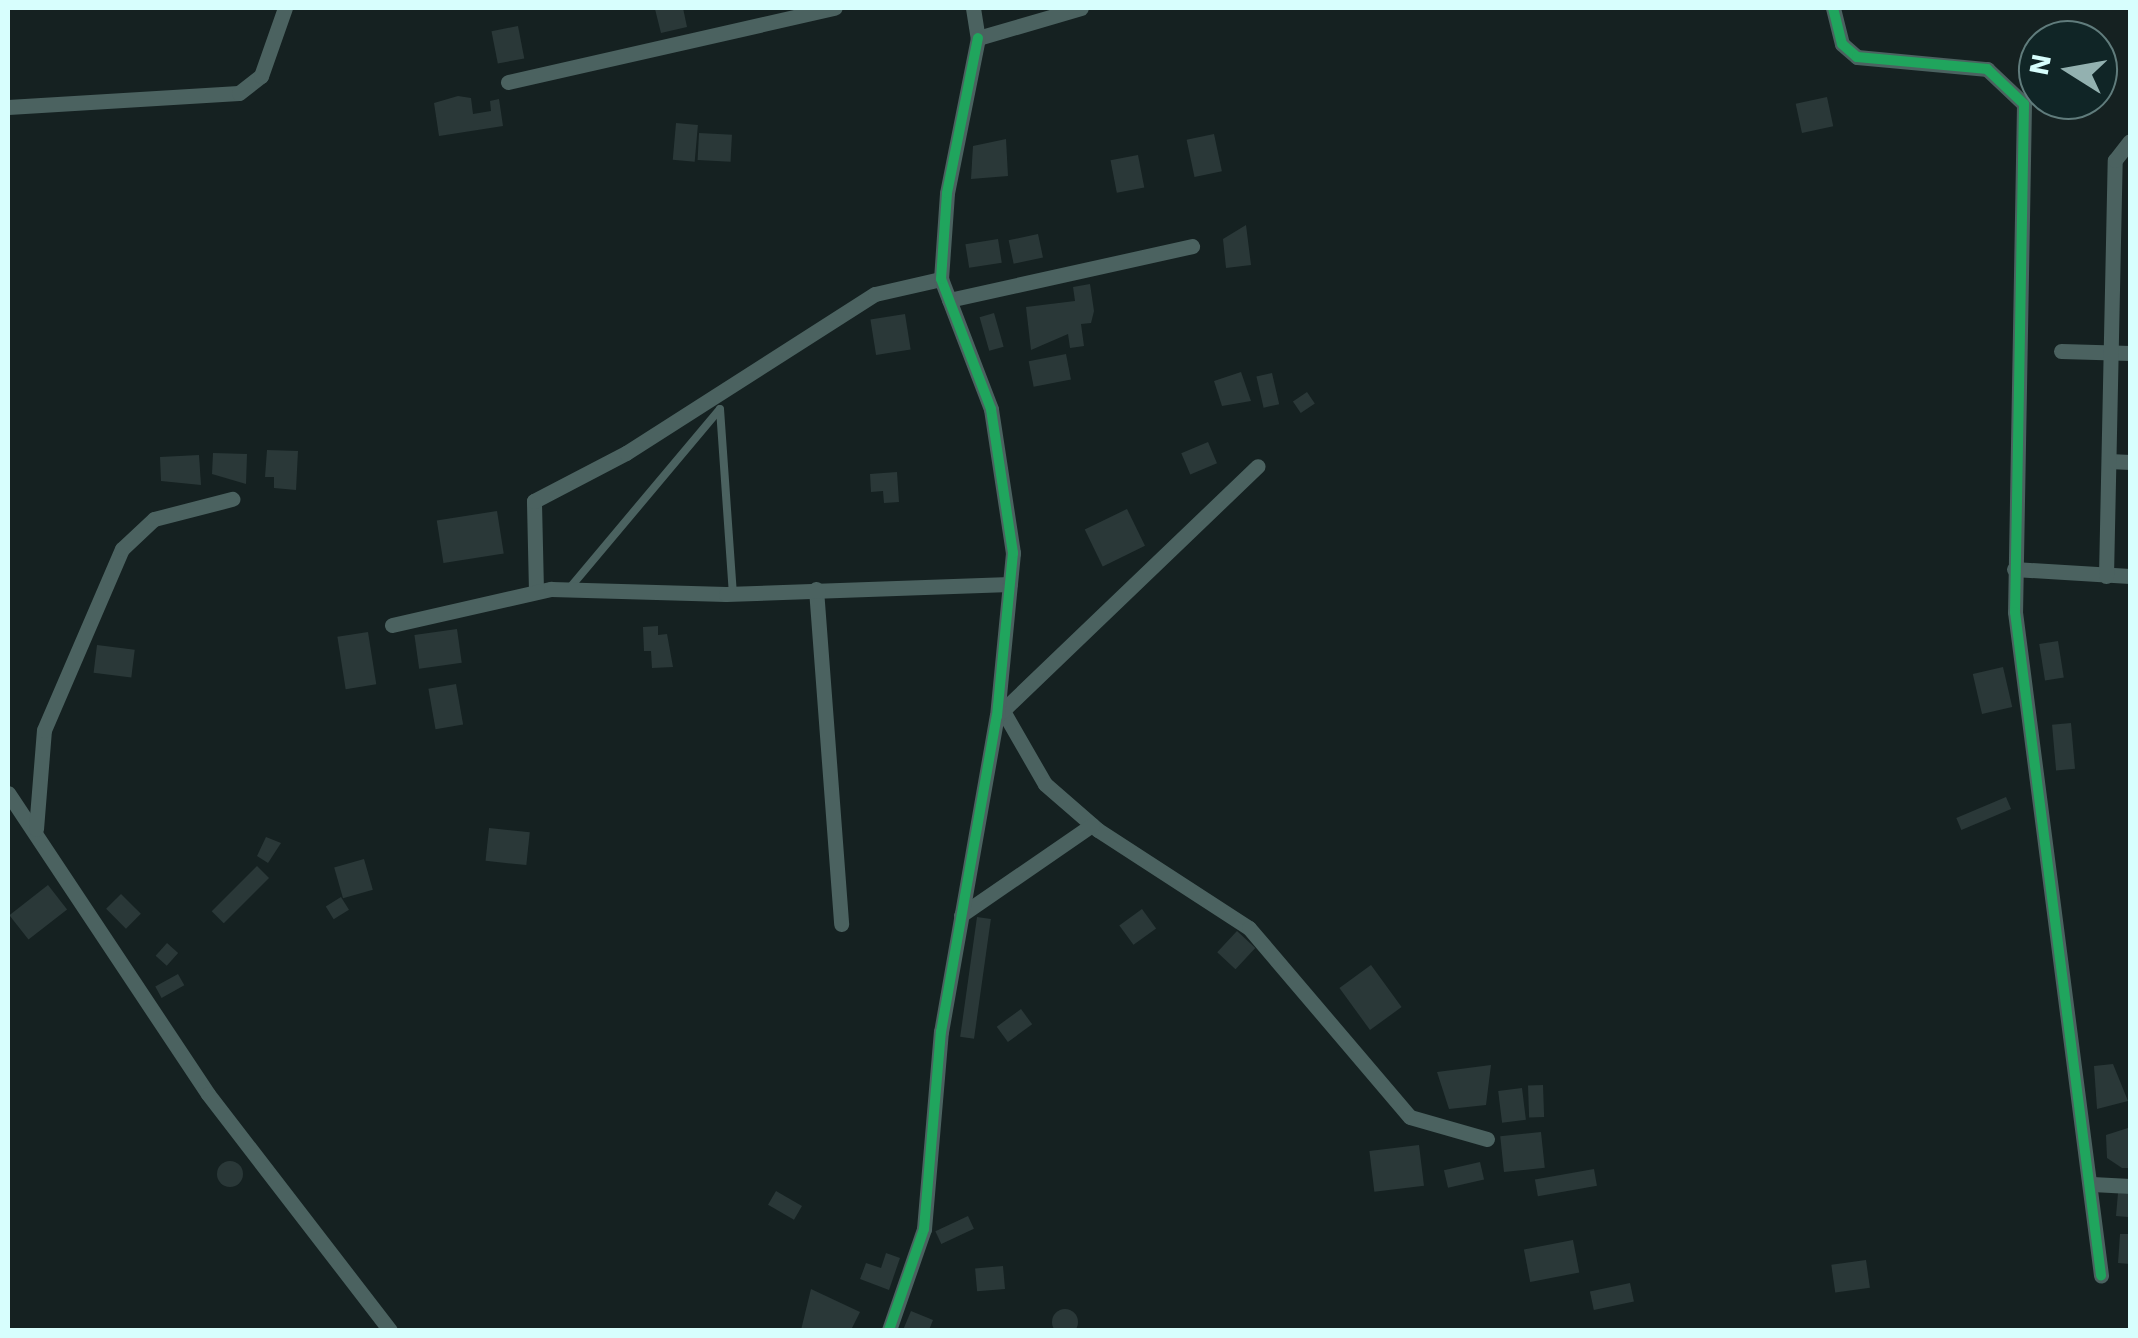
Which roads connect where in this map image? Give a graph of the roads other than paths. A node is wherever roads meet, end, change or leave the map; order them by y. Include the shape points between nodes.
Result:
1 (285, 8) edge
2 (834, 8) edge
3 (973, 8) edge
4 (1081, 8) edge
5 (1833, 8) edge
6 (978, 38) junction
7 (508, 82) dead end
8 (8, 106) edge
9 (2130, 141) edge
10 (1192, 246) dead end
11 (941, 279) junction
12 (949, 300) junction
13 (2061, 352) dead end
14 (2111, 352) junction
15 (2130, 353) edge
16 (720, 402) junction
17 (2109, 461) junction
18 (2130, 462) edge
19 (1258, 466) dead end
20 (232, 499) dead end
21 (2014, 569) junction
22 (2106, 576) junction
23 (2130, 576) edge
24 (1010, 584) junction
25 (816, 589) junction
26 (568, 590) junction
27 (536, 591) junction
28 (733, 594) junction
29 (392, 625) dead end
30 (1000, 713) junction
31 (8, 793) edge
32 (1092, 826) junction
33 (37, 833) junction
34 (961, 915) junction
35 (841, 924) dead end
36 (1487, 1139) dead end
37 (2092, 1184) junction
38 (2130, 1186) edge
39 (2101, 1275) dead end
40 (390, 1330) edge
41 (889, 1330) edge

1 - 8 street via 261,76 239,93
2 - 7 street
3 - 6 street
4 - 6 street
5 - 21 street via 1842,44 1857,57 1987,69 2024,104
6 - 11 street via 947,193
9 - 14 street via 2114,160
10 - 12 street
11 - 12 street
11 - 16 street via 874,294
12 - 24 street via 991,409 1008,495
13 - 14 street
14 - 15 street
14 - 17 street
16 - 26 lane
16 - 27 street via 534,502
16 - 28 lane
17 - 18 street
17 - 22 street
19 - 30 street
20 - 33 street via 154,519 122,549 44,730
21 - 22 street
21 - 37 street
22 - 23 street
24 - 25 street
24 - 30 street
25 - 28 street
25 - 35 street
26 - 27 street
26 - 28 street
27 - 29 street
30 - 32 street via 1045,784
30 - 34 street
31 - 33 street
32 - 34 street
32 - 36 street via 1249,928 1410,1117
33 - 40 street via 208,1094
34 - 41 street via 924,1230
37 - 38 street
37 - 39 street

